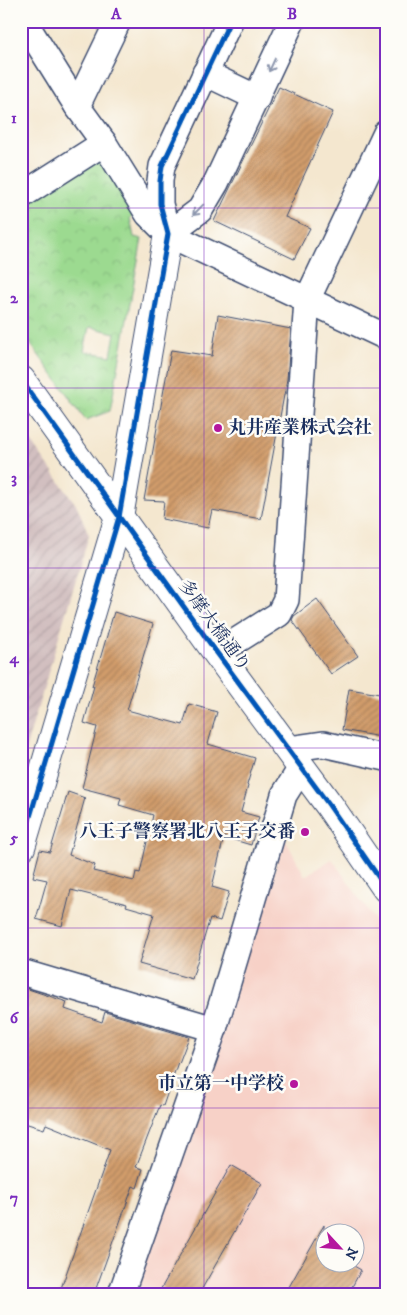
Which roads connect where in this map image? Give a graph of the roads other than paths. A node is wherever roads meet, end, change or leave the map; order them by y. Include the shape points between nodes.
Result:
1 (24, 21) edge
2 (118, 21) edge
3 (230, 21) edge
4 (292, 21) edge
5 (206, 73) junction
6 (256, 98) junction
7 (77, 106) junction
8 (386, 133) edge
9 (104, 143) junction
10 (21, 196) edge
11 (168, 234) junction
12 (307, 300) junction
13 (386, 337) edge
14 (21, 380) edge
15 (119, 517) junction
16 (217, 653) junction
17 (295, 758) junction
18 (386, 758) edge
19 (21, 847) edge
20 (386, 888) edge
21 (21, 972) edge
22 (214, 1029) junction
23 (121, 1294) edge

1 - 7 street
2 - 7 street
3 - 5 street
4 -> 6 street
5 - 6 street
5 - 11 street via 162,166 160,204
6 -> 11 street via 200,210
7 - 9 street
8 - 12 street
9 - 10 street
9 - 11 street via 148,214
11 - 12 street
11 - 15 street
12 - 13 street
12 - 16 street via 286,600 279,614
14 - 15 street, 多摩大橋通り
15 - 16 street, 多摩大橋通り
15 - 19 street
16 - 17 street, 多摩大橋通り
17 - 18 street via 323,744
17 - 20 street, 多摩大橋通り
17 - 22 street
21 - 22 street
22 - 23 street

